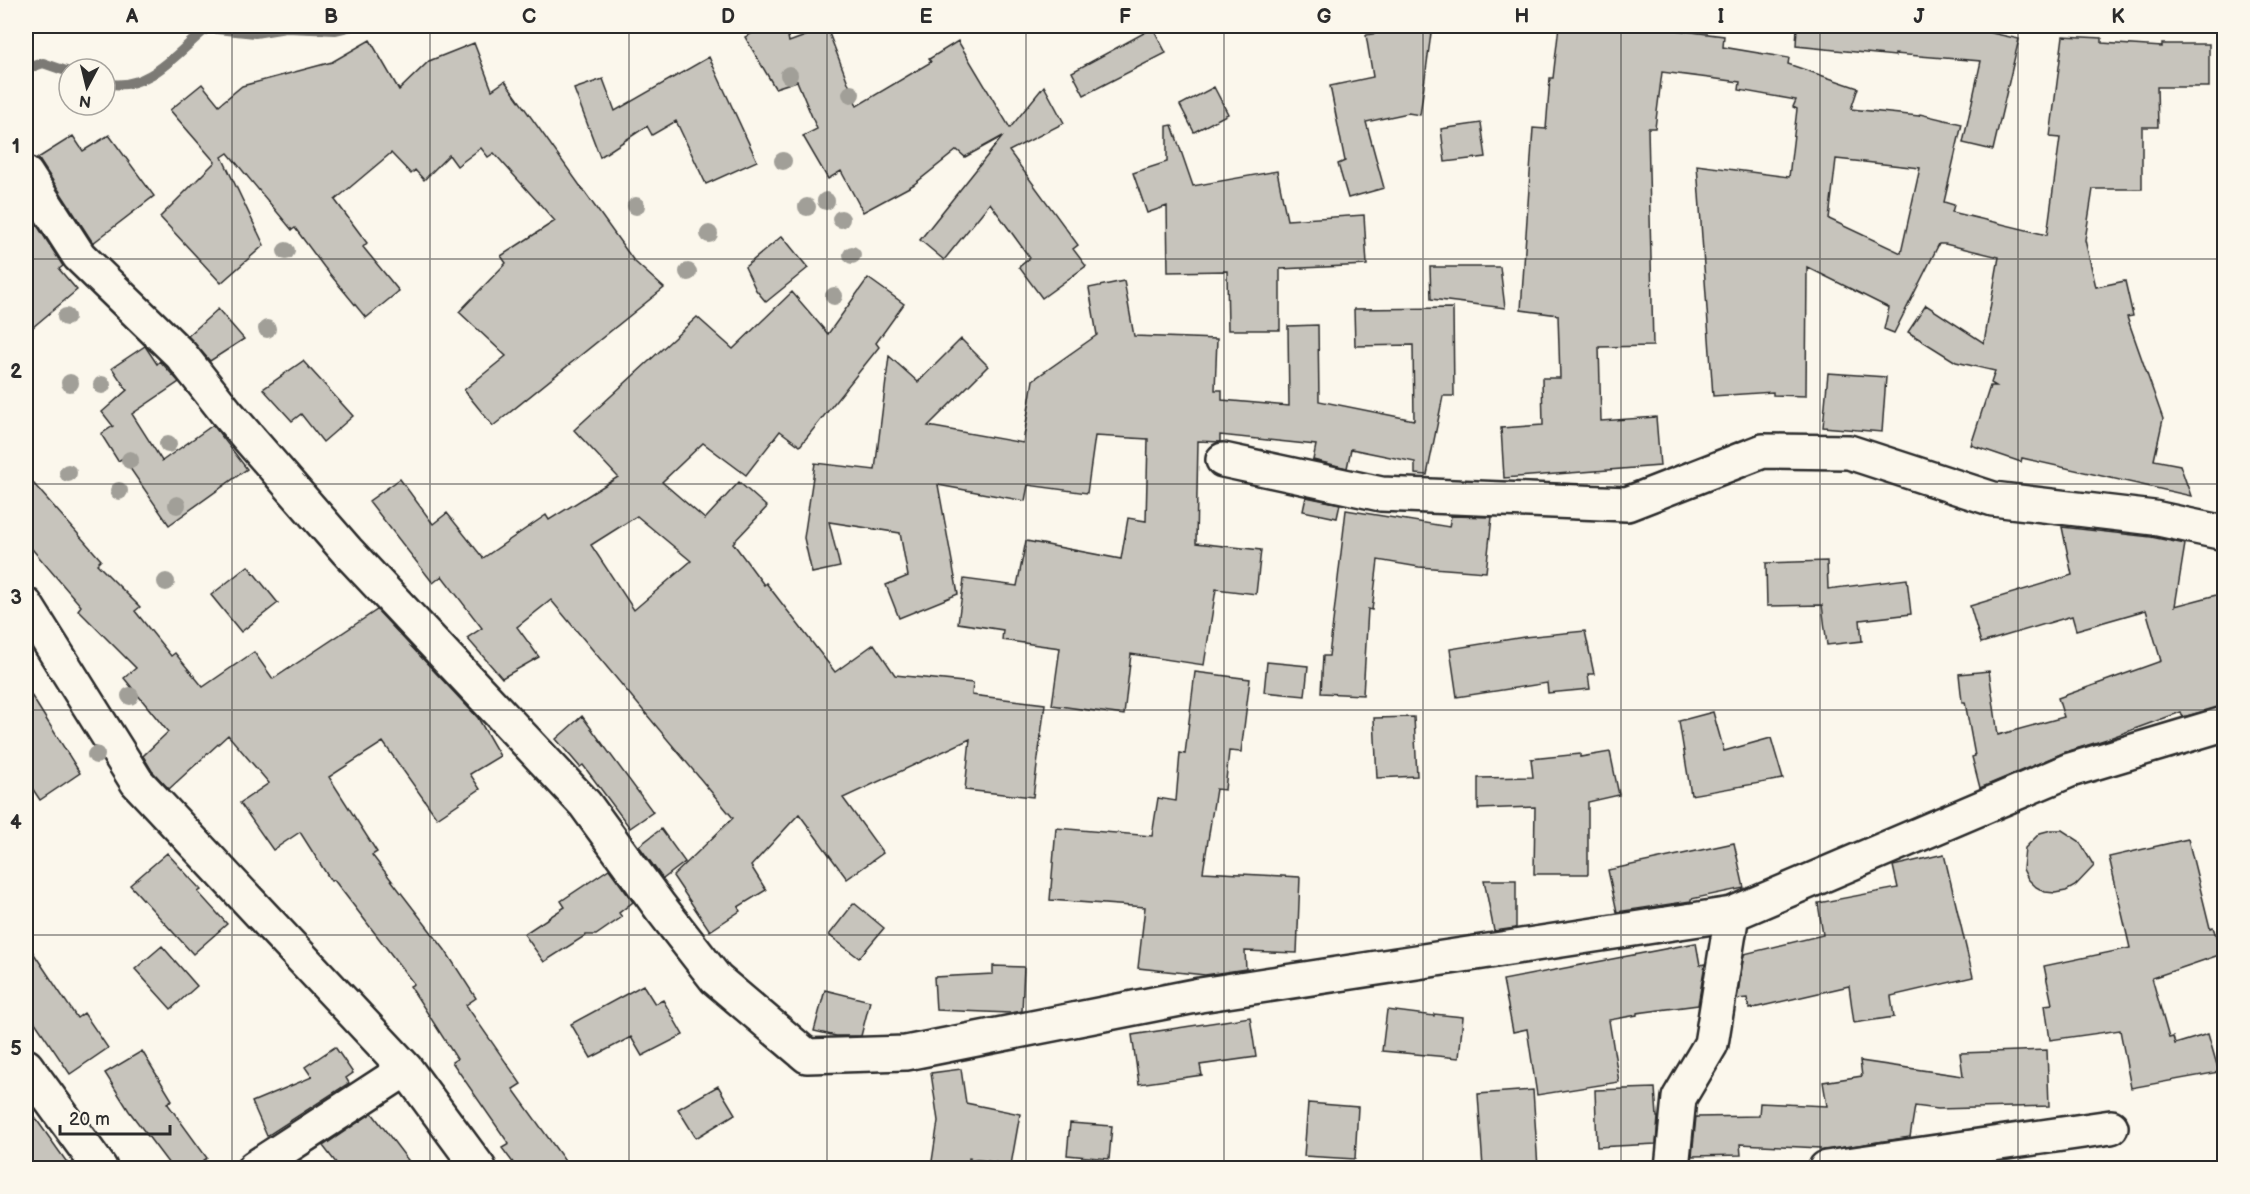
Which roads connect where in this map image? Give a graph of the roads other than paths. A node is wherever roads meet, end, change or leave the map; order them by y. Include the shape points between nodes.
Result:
1 (26, 174) edge
2 (1223, 460) dead end
3 (2224, 533) edge
4 (26, 605) edge
5 (2224, 724) edge
6 (1732, 914) junction
7 (26, 1066) edge
8 (406, 1069) junction
9 (2111, 1127) dead end
10 (100, 1168) edge
11 (254, 1168) edge
12 (478, 1168) edge
13 (1672, 1168) edge
14 (1826, 1168) edge

1 - 6 street via 79,256 181,355 347,551 585,804 716,979 807,1056 906,1053 1200,995
2 - 3 street via 1381,494 1627,504 1763,451 1849,452 1993,499 2154,518
4 - 8 street via 137,782
5 - 6 street via 2070,770
6 - 13 street via 1711,1044 1679,1098
7 - 10 street
8 - 11 street
8 - 12 street
9 - 14 street

